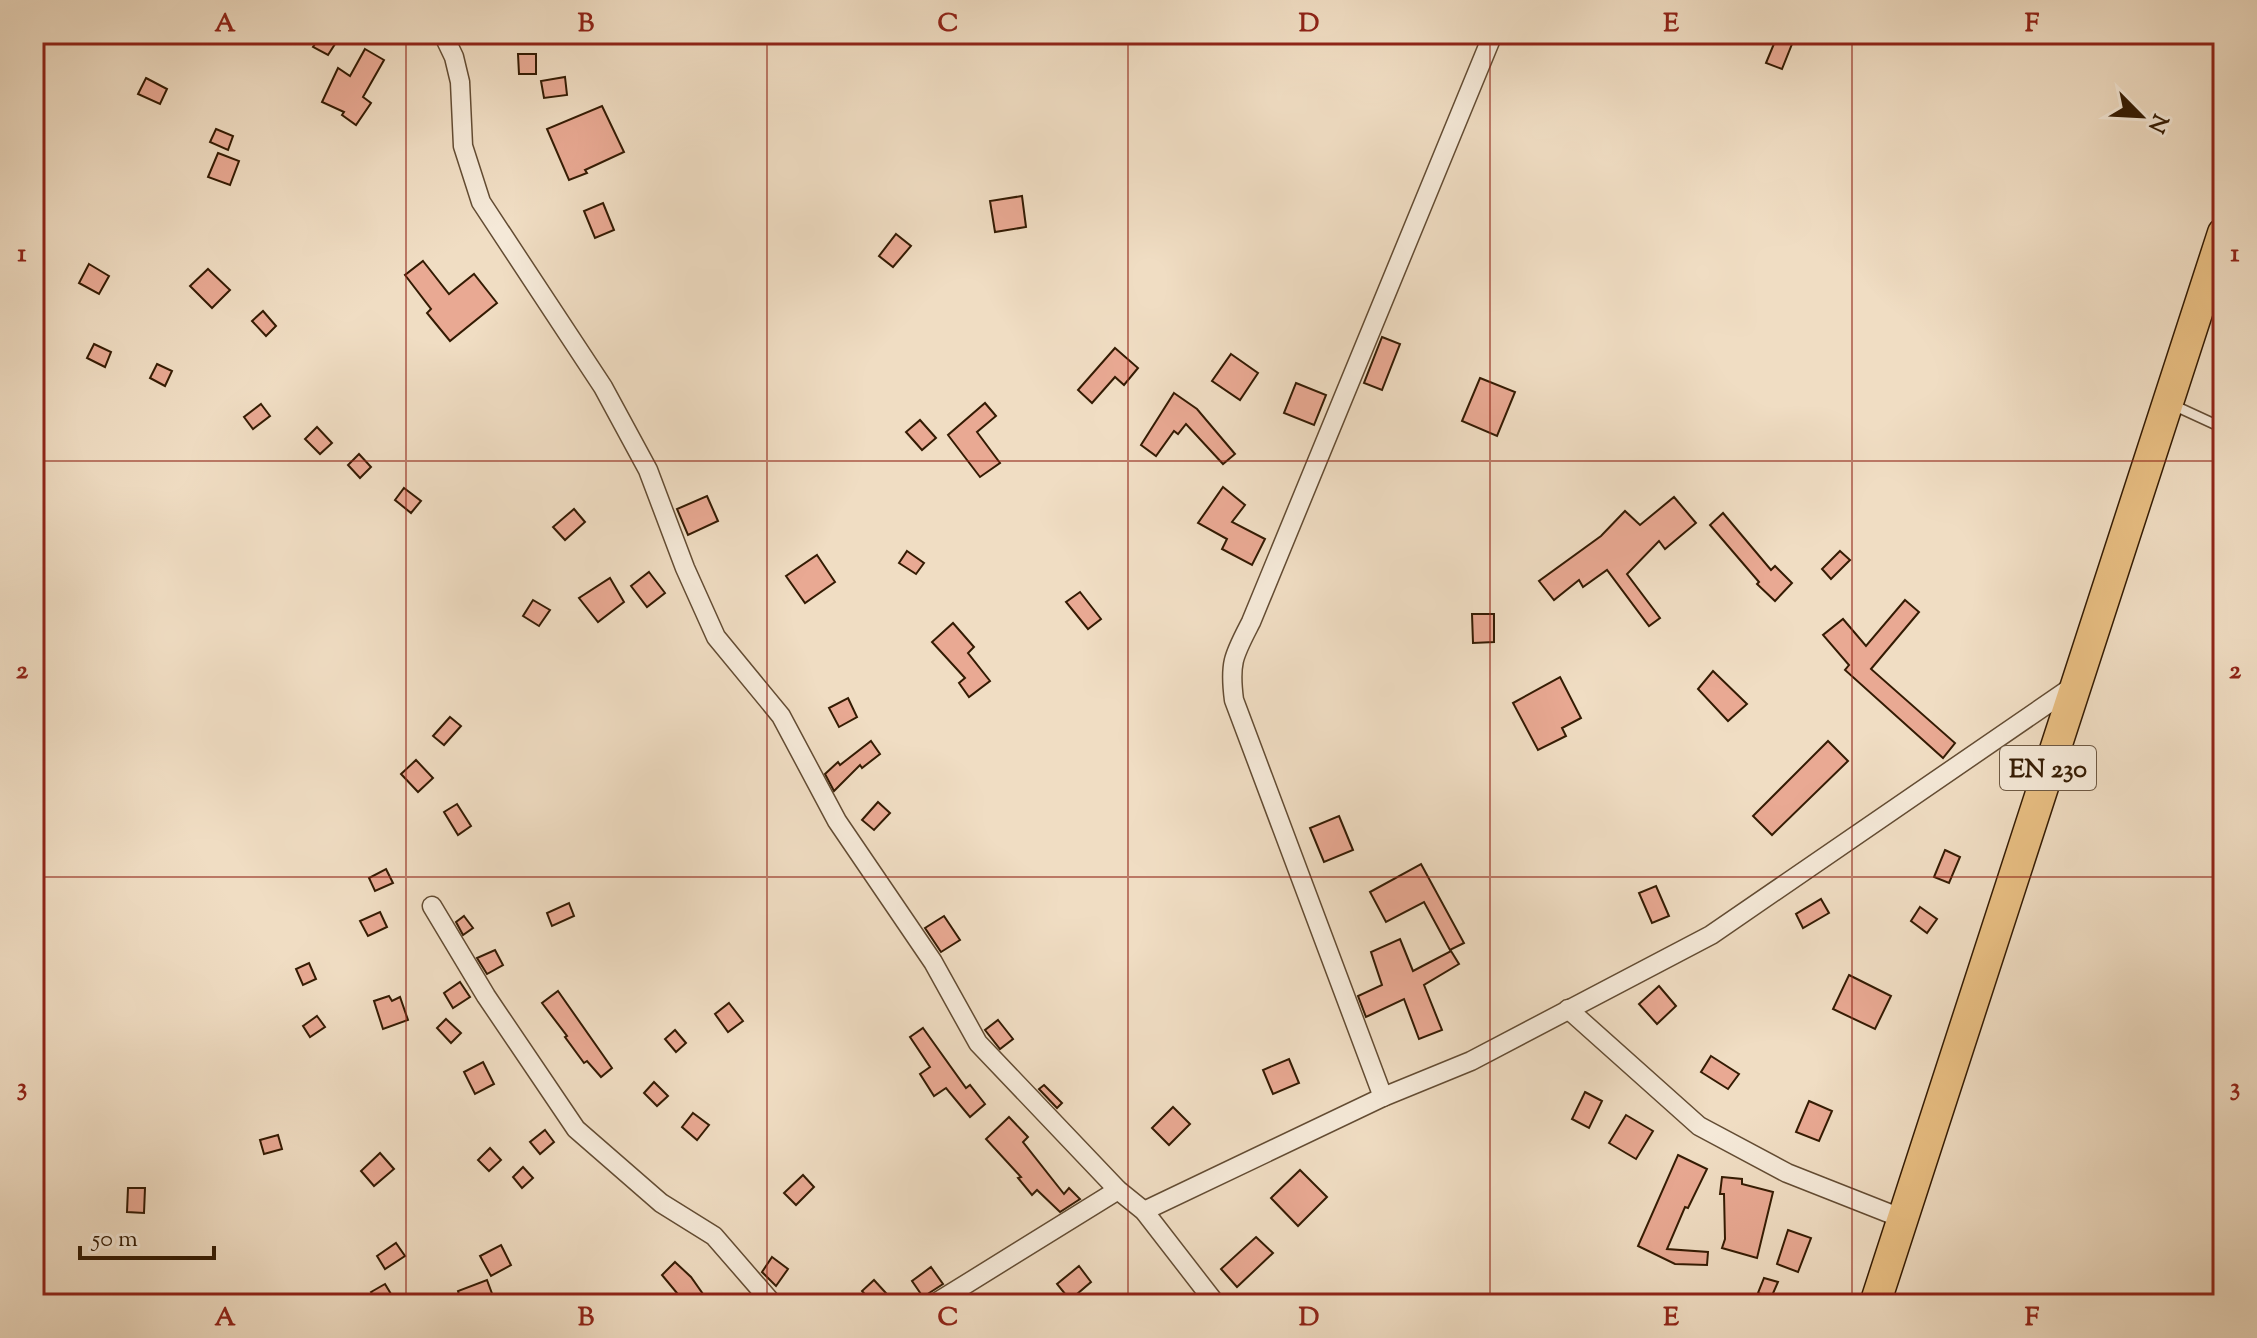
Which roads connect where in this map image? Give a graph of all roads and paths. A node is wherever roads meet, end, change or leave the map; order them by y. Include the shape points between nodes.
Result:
1 (443, 34) edge
2 (1493, 34) edge
3 (2223, 233) edge
4 (2169, 404) junction
5 (2223, 428) edge
6 (2075, 685) junction
7 (432, 906) dead end
8 (1568, 1009) junction
9 (1383, 1097) junction
10 (1118, 1190) junction
11 (1144, 1211) junction
12 (1901, 1218) junction
13 (773, 1304) edge
14 (934, 1304) edge
15 (1216, 1304) edge
16 (1875, 1304) edge

1 - 10 street via 460,82 463,146 481,202 603,387 641,456 716,637 781,716 837,821 933,962 978,1043
2 - 9 street via 1230,672 1234,700
3 - 4 main road, EN 230
4 - 5 lane
4 - 6 main road, EN 230
6 - 8 street via 1711,935
6 - 12 main road, EN 230
7 - 13 street via 576,1129 661,1203 714,1236
8 - 9 street via 1471,1061
8 - 12 street via 1699,1126 1787,1173
9 - 11 street
10 - 11 street
10 - 14 street
11 - 15 street
12 - 16 main road, EN 230

